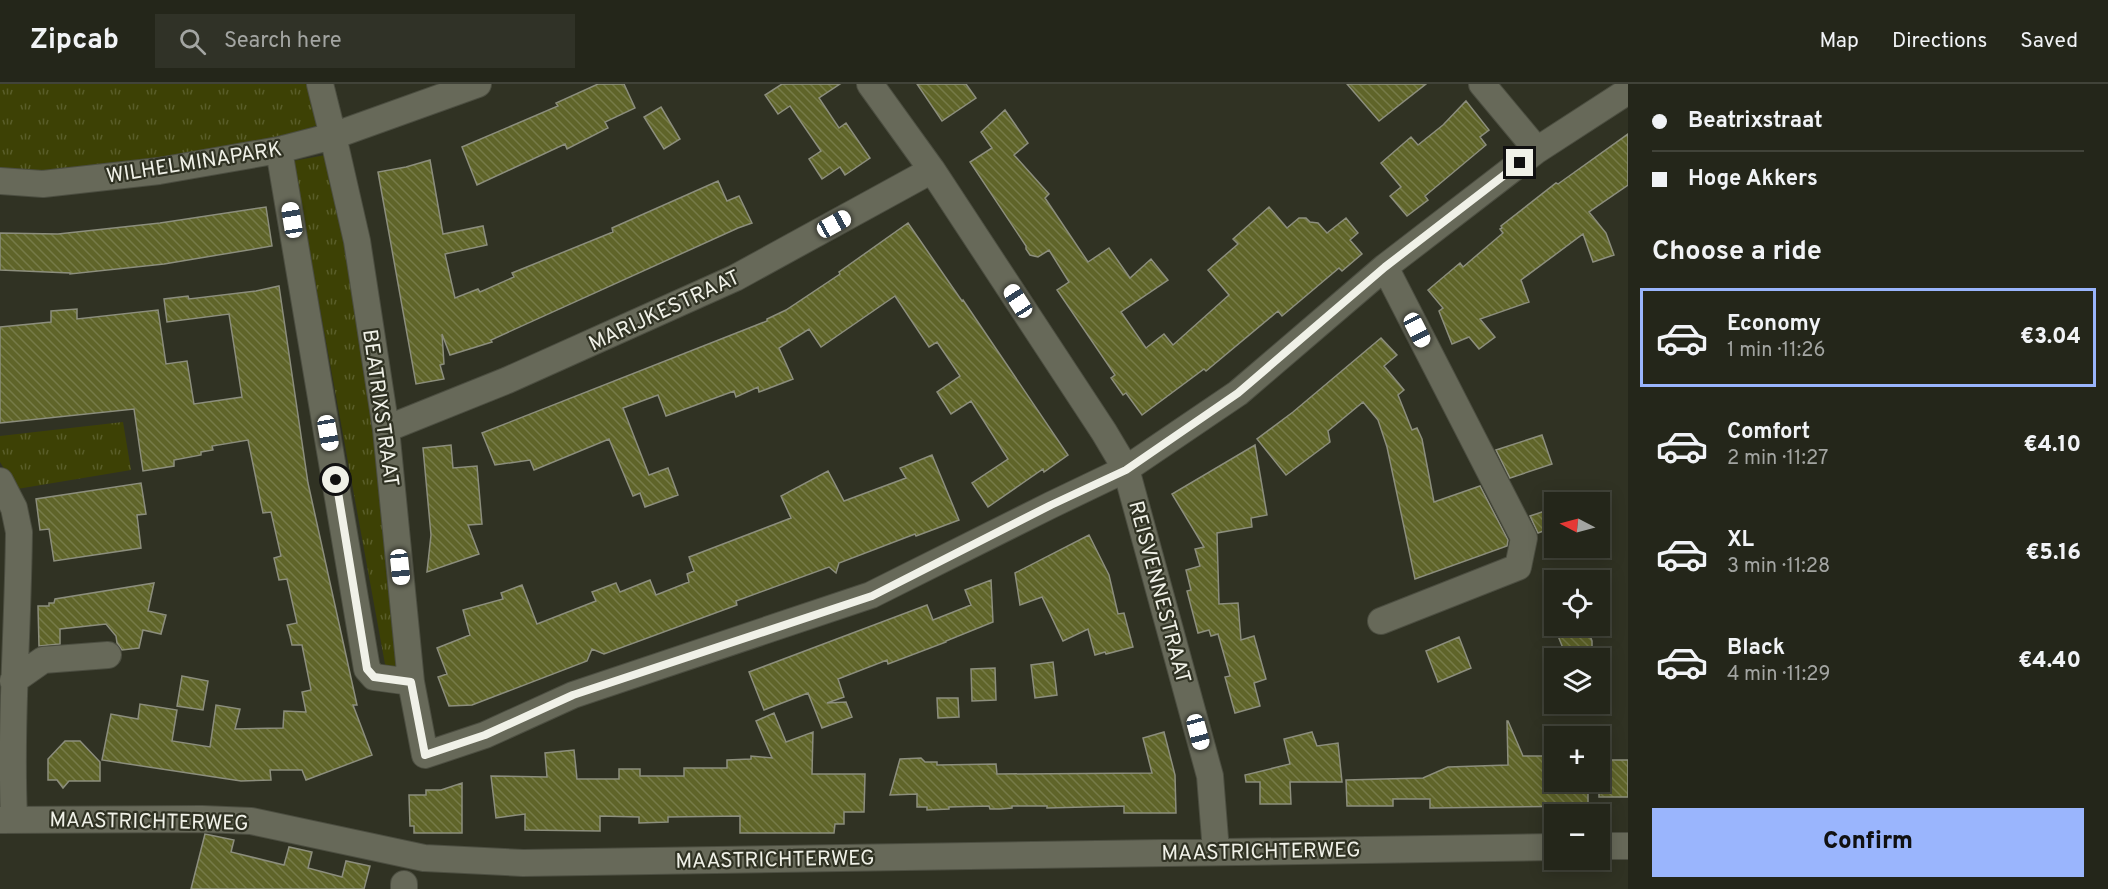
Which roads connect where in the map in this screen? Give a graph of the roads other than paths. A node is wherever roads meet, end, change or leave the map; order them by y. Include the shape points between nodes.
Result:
1 (320, 84) edge
2 (478, 84) edge
3 (870, 84) edge
4 (1482, 84) edge
5 (1628, 91) edge
6 (333, 136) junction
7 (279, 150) junction
8 (1537, 150) junction
9 (932, 170) junction
10 (0, 181) edge
11 (1385, 267) junction
12 (386, 429) junction
13 (1126, 470) junction
14 (0, 481) edge
15 (1381, 621) dead end
16 (108, 655) dead end
17 (13, 681) junction
18 (411, 682) junction
19 (7, 820) edge
20 (1610, 846) edge
21 (1628, 846) edge
22 (1544, 847) edge
23 (1216, 851) junction

1 - 6 street
2 - 6 street, WILHELMINAPARK
3 - 9 street, REISVENNESTRAAT
4 - 8 street
5 - 8 street
6 - 7 street, WILHELMINAPARK
6 - 12 street, BEATRIXSTRAAT via 357,241
7 - 10 street, WILHELMINAPARK via 43,184
7 - 18 street via 367,669 374,677
8 - 11 street
9 - 12 street, MARIJKESTRAAT via 735,278 508,380
9 - 13 street, REISVENNESTRAAT
11 - 13 street via 1238,393
11 - 15 street via 1524,538 1518,567
12 - 18 street, BEATRIXSTRAAT
13 - 18 street, BEATRIXSTRAAT via 872,596 573,695 485,735 425,755
13 - 23 street, REISVENNESTRAAT via 1210,776
14 - 17 street via 14,508 19,532
16 - 17 street via 43,660
17 - 19 street
19 - 23 street, MAASTRICHTERWEG via 251,821 424,858 523,863
20 - 21 street
22 - 23 street, MAASTRICHTERWEG

